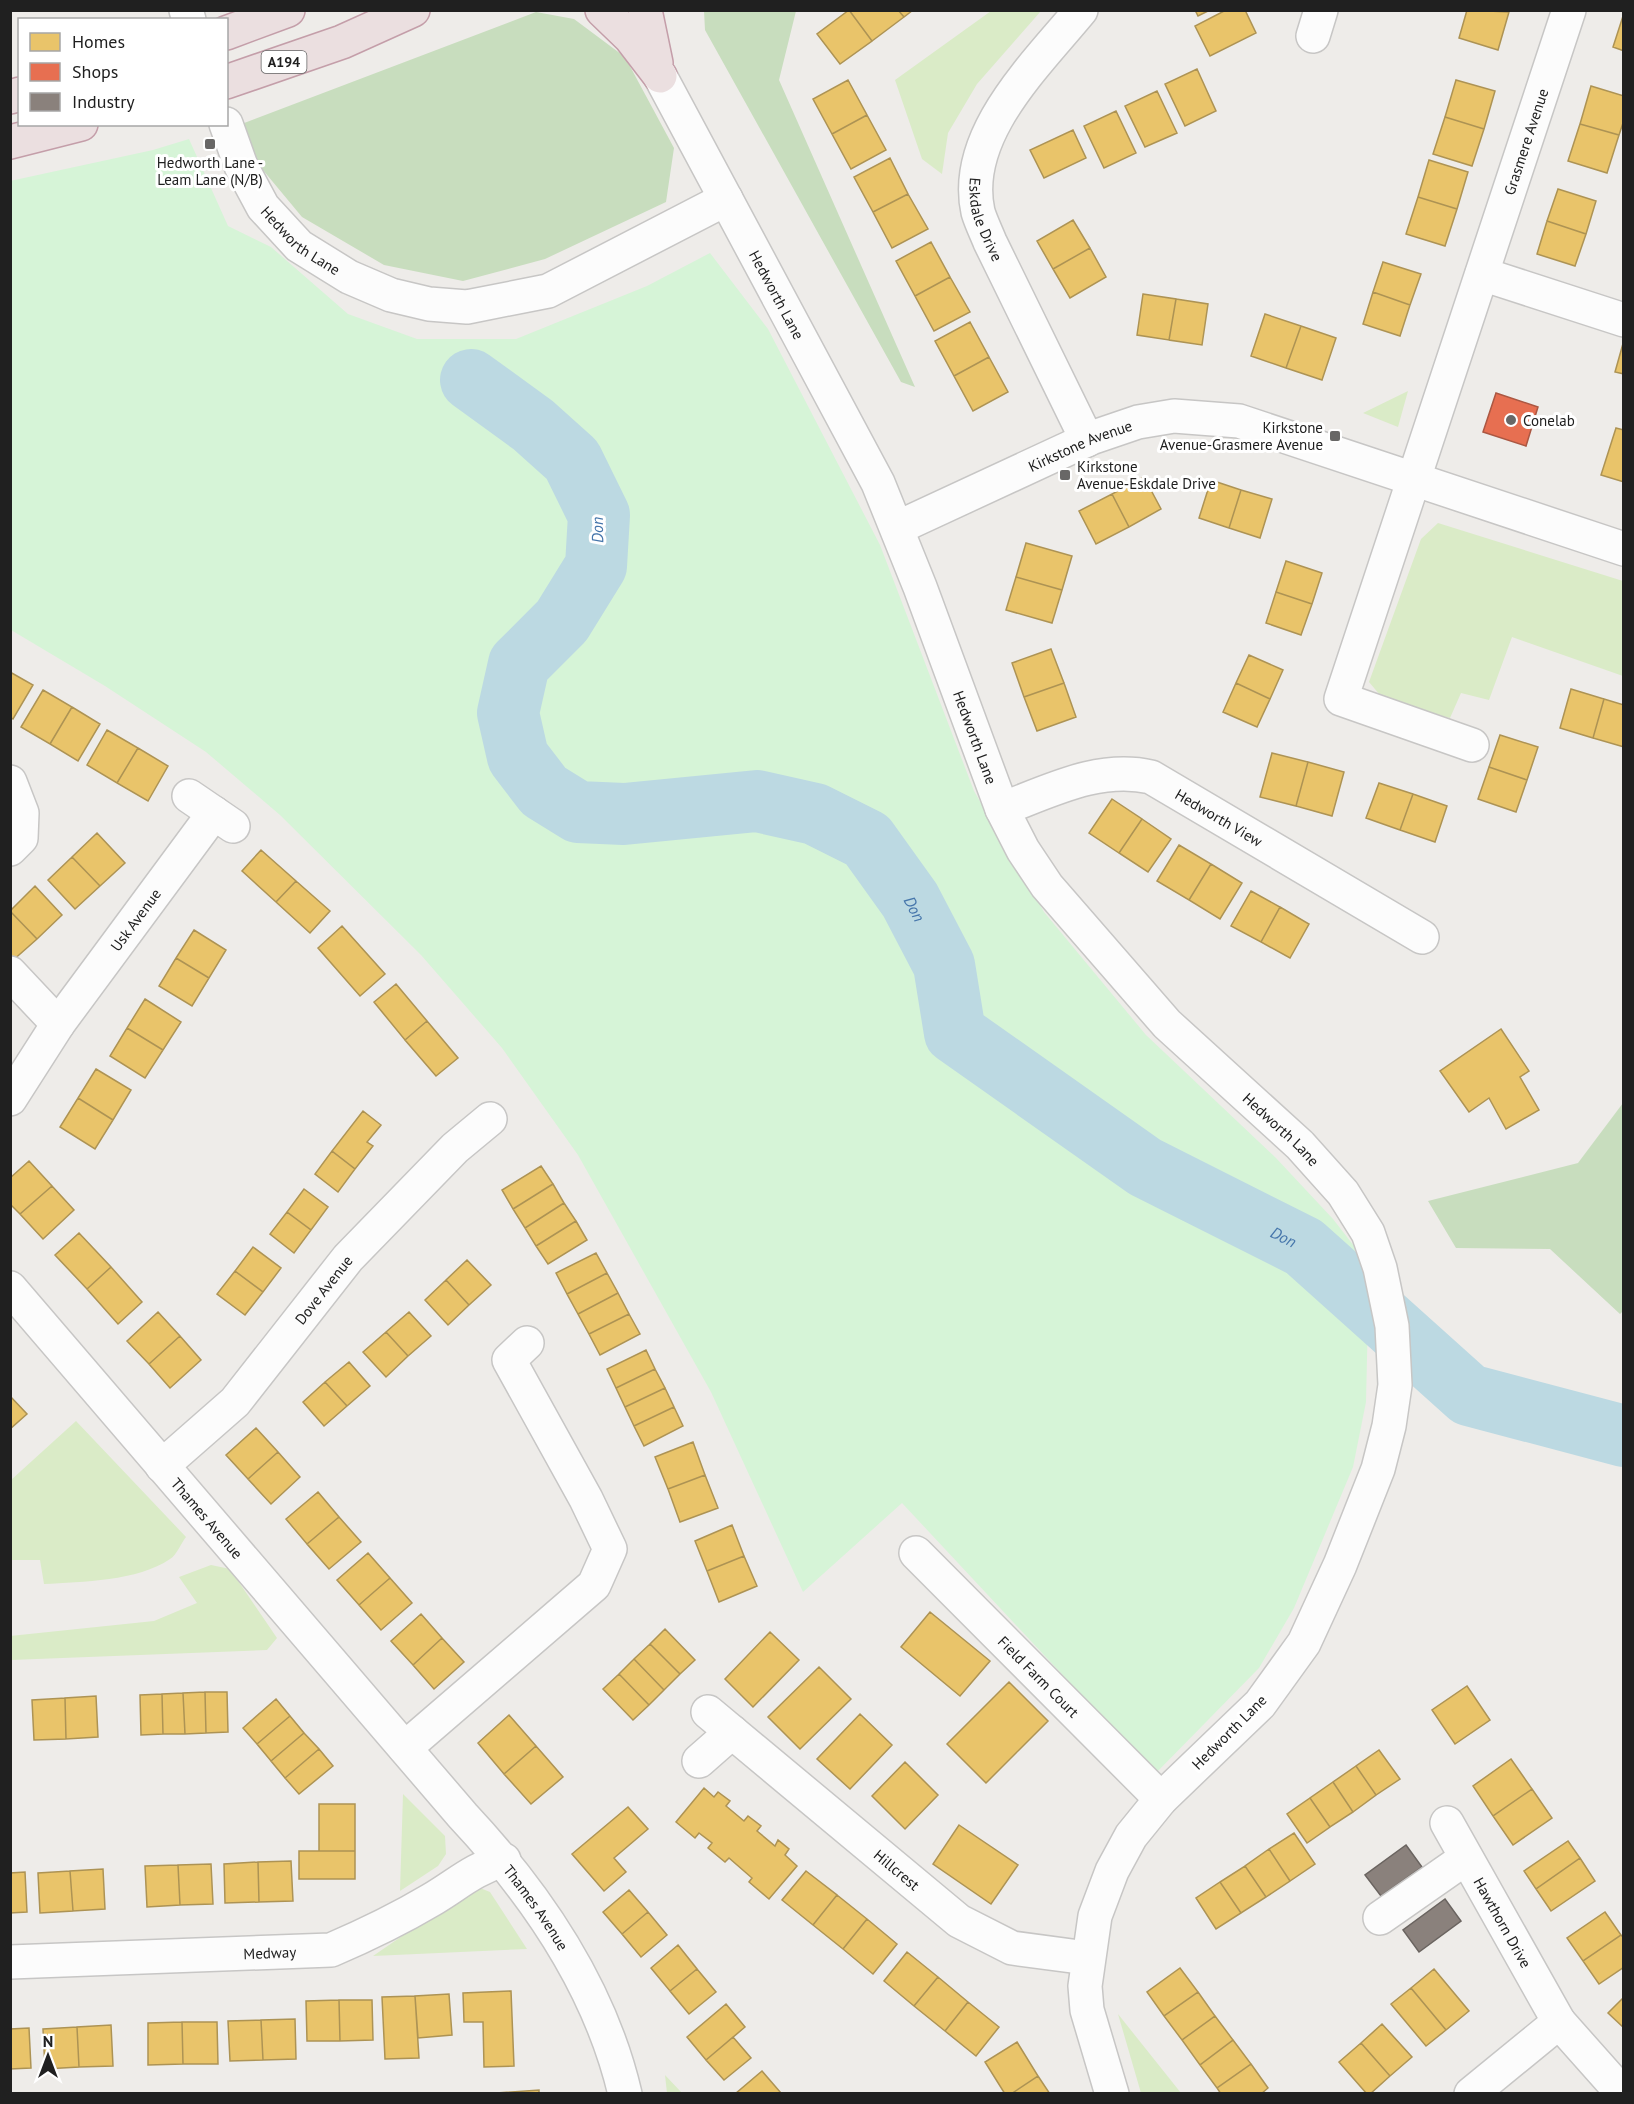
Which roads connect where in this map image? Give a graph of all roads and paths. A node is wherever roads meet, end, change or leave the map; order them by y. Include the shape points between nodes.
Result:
1 (288, 10) edge
2 (438, 10) edge
3 (602, 10) edge
4 (645, 10) edge
5 (1080, 10) edge
6 (1569, 10) edge
7 (404, 15) edge
8 (228, 32) edge
9 (660, 76) junction
10 (228, 81) edge
11 (73, 126) edge
12 (227, 126) edge
13 (10, 142) edge
14 (726, 199) junction
15 (1482, 274) junction
16 (1623, 320) edge
17 (1088, 440) junction
18 (1412, 478) junction
19 (897, 528) junction
20 (1623, 549) edge
21 (1472, 745) dead end
22 (10, 782) edge
23 (1002, 809) junction
24 (212, 811) dead end
25 (10, 849) edge
26 (1422, 937) dead end
27 (10, 973) edge
28 (58, 1024) junction
29 (10, 1099) edge
30 (490, 1119) dead end
31 (10, 1288) edge
32 (527, 1343) dead end
33 (162, 1466) junction
34 (916, 1553) dead end
35 (405, 1748) junction
36 (699, 1761) dead end
37 (1161, 1799) junction
38 (1447, 1823) dead end
39 (1466, 1858) junction
40 (504, 1860) junction
41 (1380, 1918) dead end
42 (1087, 1958) junction
43 (10, 1962) edge
44 (1559, 2022) junction
45 (625, 2094) edge
46 (1112, 2094) edge
47 (1471, 2094) edge
48 (1623, 2094) edge

1 - 8 highway
2 - 7 highway, A194
3 - 9 highway via 630,37
4 - 9 highway
5 - 17 street, Eskdale Drive via 994,122 981,150 976,181 978,212 990,242
6 - 15 street, Grasmere Avenue
7 - 10 highway, A194 via 342,42
9 - 14 street, Hedworth Lane
11 - 13 highway
12 - 14 street, Hedworth Lane via 241,166 263,207 299,246 348,277 391,295 429,304 467,307 548,291
14 - 19 street, Hedworth Lane via 878,483
15 - 16 street
15 - 18 street, Grasmere Avenue
17 - 18 street, Kirkstone Avenue via 1138,422 1174,416 1209,417 1239,421
17 - 19 street, Kirkstone Avenue
18 - 20 street, Kirkstone Avenue
18 - 21 street via 1341,699
19 - 23 street, Hedworth Lane
22 - 25 street via 22,813 21,838
23 - 26 street, Hedworth View via 1109,773 1151,777
23 - 37 street, Hedworth Lane via 1047,886 1167,1024 1300,1145 1343,1193 1368,1233 1392,1326 1395,1385 1378,1469 1304,1643 1260,1704
24 - 28 street, Usk Avenue
27 - 28 street
28 - 29 street, Usk Avenue
30 - 33 street, Dove Avenue via 455,1148 348,1258 235,1402
31 - 33 street, Thames Avenue
32 - 35 street via 509,1360 610,1549 594,1585
33 - 35 street, Thames Avenue
34 - 37 street, Field Farm Court
35 - 40 street, Thames Avenue
36 - 42 street, Hillcrest via 720,1722 959,1921 1012,1948
37 - 42 street, Hedworth Lane via 1131,1836 1112,1872 1095,1916
38 - 39 street, Hawthorn Drive
39 - 41 street
39 - 44 street, Hawthorn Drive
40 - 43 street, Medway via 480,1867 433,1899 331,1950
40 - 45 street, Thames Avenue via 580,1971 616,2056
42 - 46 street, Hedworth Lane via 1087,2010
44 - 47 street
44 - 48 street, Hawthorn Drive

